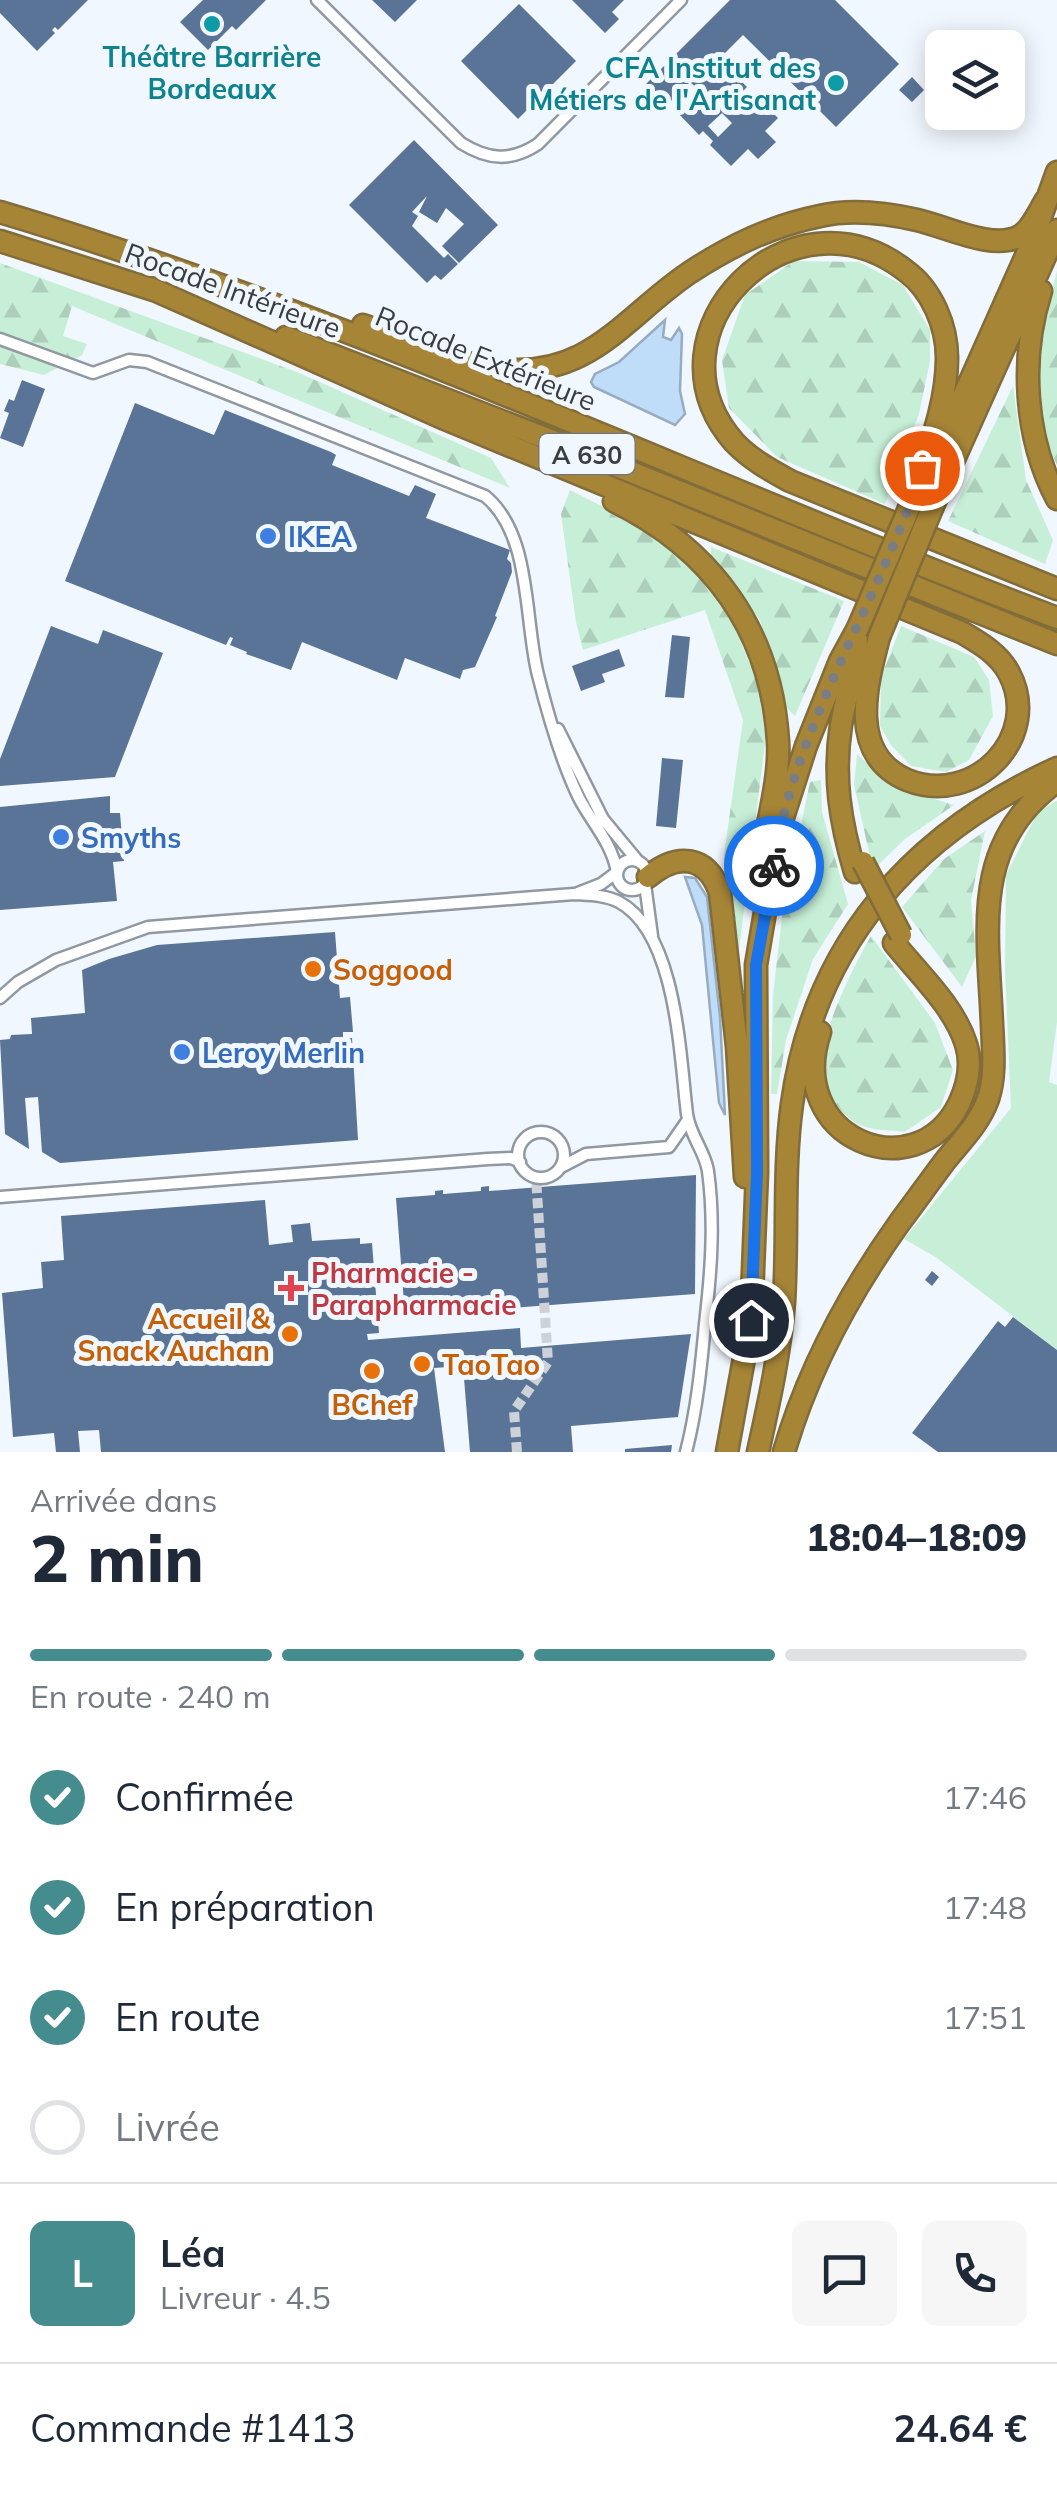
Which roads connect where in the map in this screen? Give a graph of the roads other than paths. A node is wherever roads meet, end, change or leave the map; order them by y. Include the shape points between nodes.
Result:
1 (317, 0) edge
2 (681, 0) edge
3 (1057, 172) edge
4 (1046, 200) junction
5 (0, 212) edge
6 (1057, 230) edge
7 (0, 240) edge
8 (1057, 240) edge
9 (160, 265) junction
10 (150, 288) junction
11 (0, 340) edge
12 (445, 420) junction
13 (912, 499) junction
14 (1057, 499) edge
15 (1057, 588) edge
16 (1057, 618) edge
17 (858, 628) junction
18 (879, 638) junction
19 (1057, 644) edge
20 (552, 720) junction
21 (1057, 768) edge
22 (1057, 782) edge
23 (859, 867) junction
24 (617, 872) junction
25 (643, 874) junction
26 (574, 894) junction
27 (898, 939) junction
28 (848, 940) junction
29 (653, 942) junction
30 (756, 965) junction
31 (0, 998) edge
32 (688, 1120) junction
33 (520, 1162) junction
34 (944, 1163) junction
35 (561, 1167) junction
36 (0, 1197) edge
37 (754, 1233) junction
38 (686, 1452) edge
39 (727, 1452) edge
40 (758, 1452) edge
41 (784, 1452) edge

1 - 2 street via 461,142 482,155 508,158 538,144
3 - 4 highway
4 - 9 highway via 1024,235 1014,239 981,240 858,212 777,226 686,276 586,355 520,370 477,365
4 - 13 highway via 944,441
5 - 9 highway, Rocade Extérieure / A 630
6 - 18 highway, bridge
7 - 10 highway, Rocade Intérieure / A 630
8 - 14 highway via 1034,316 1028,368 1038,449
9 - 16 highway, Rocade Extérieure / A 630 via 393,350
10 - 12 highway
10 - 19 highway, Rocade Intérieure / A 630
11 - 20 street via 93,372 130,360 147,362 485,496 514,538 537,673
12 - 18 highway via 983,645 1010,674 1016,692 1002,755 979,775 944,788 894,774 874,755 866,721
12 - 30 highway via 664,530 702,562 753,634 768,674 778,744 758,881
13 - 15 highway via 946,369 945,334 927,294 893,261 852,244 806,244 763,261 730,291 710,333 711,401 734,441 790,482
13 - 17 highway, bridge
17 - 23 highway via 836,772 841,825
17 - 30 highway via 806,746 779,830
18 - 23 highway via 858,688 848,755
20 - 24 street via 567,770
20 - 25 street via 603,819
21 - 28 highway via 985,807 920,856 891,882
22 - 34 highway via 1014,822 998,857 988,931 994,1070 977,1123
23 - 27 highway, bridge
24 - 25 street via 626,861
24 - 25 street via 626,890 637,890
24 - 26 street
25 - 29 street
25 - 37 highway via 686,860 708,872 720,893
26 - 29 street via 621,903
26 - 31 street via 148,927 56,960
27 - 28 highway via 955,1020 969,1069 964,1094 939,1132 894,1148 842,1132 816,1090 816,1044
27 - 34 highway via 963,1012 978,1042 979,1096
28 - 40 highway via 804,1042 791,1106 784,1302
29 - 32 street via 679,1024
30 - 37 highway
32 - 35 street via 669,1146 586,1154
32 - 38 street via 708,1165 714,1228
33 - 35 street via 536,1178
33 - 35 street via 526,1138 547,1133 563,1148
33 - 36 street via 488,1159
34 - 41 highway via 848,1301
37 - 39 highway via 746,1358

